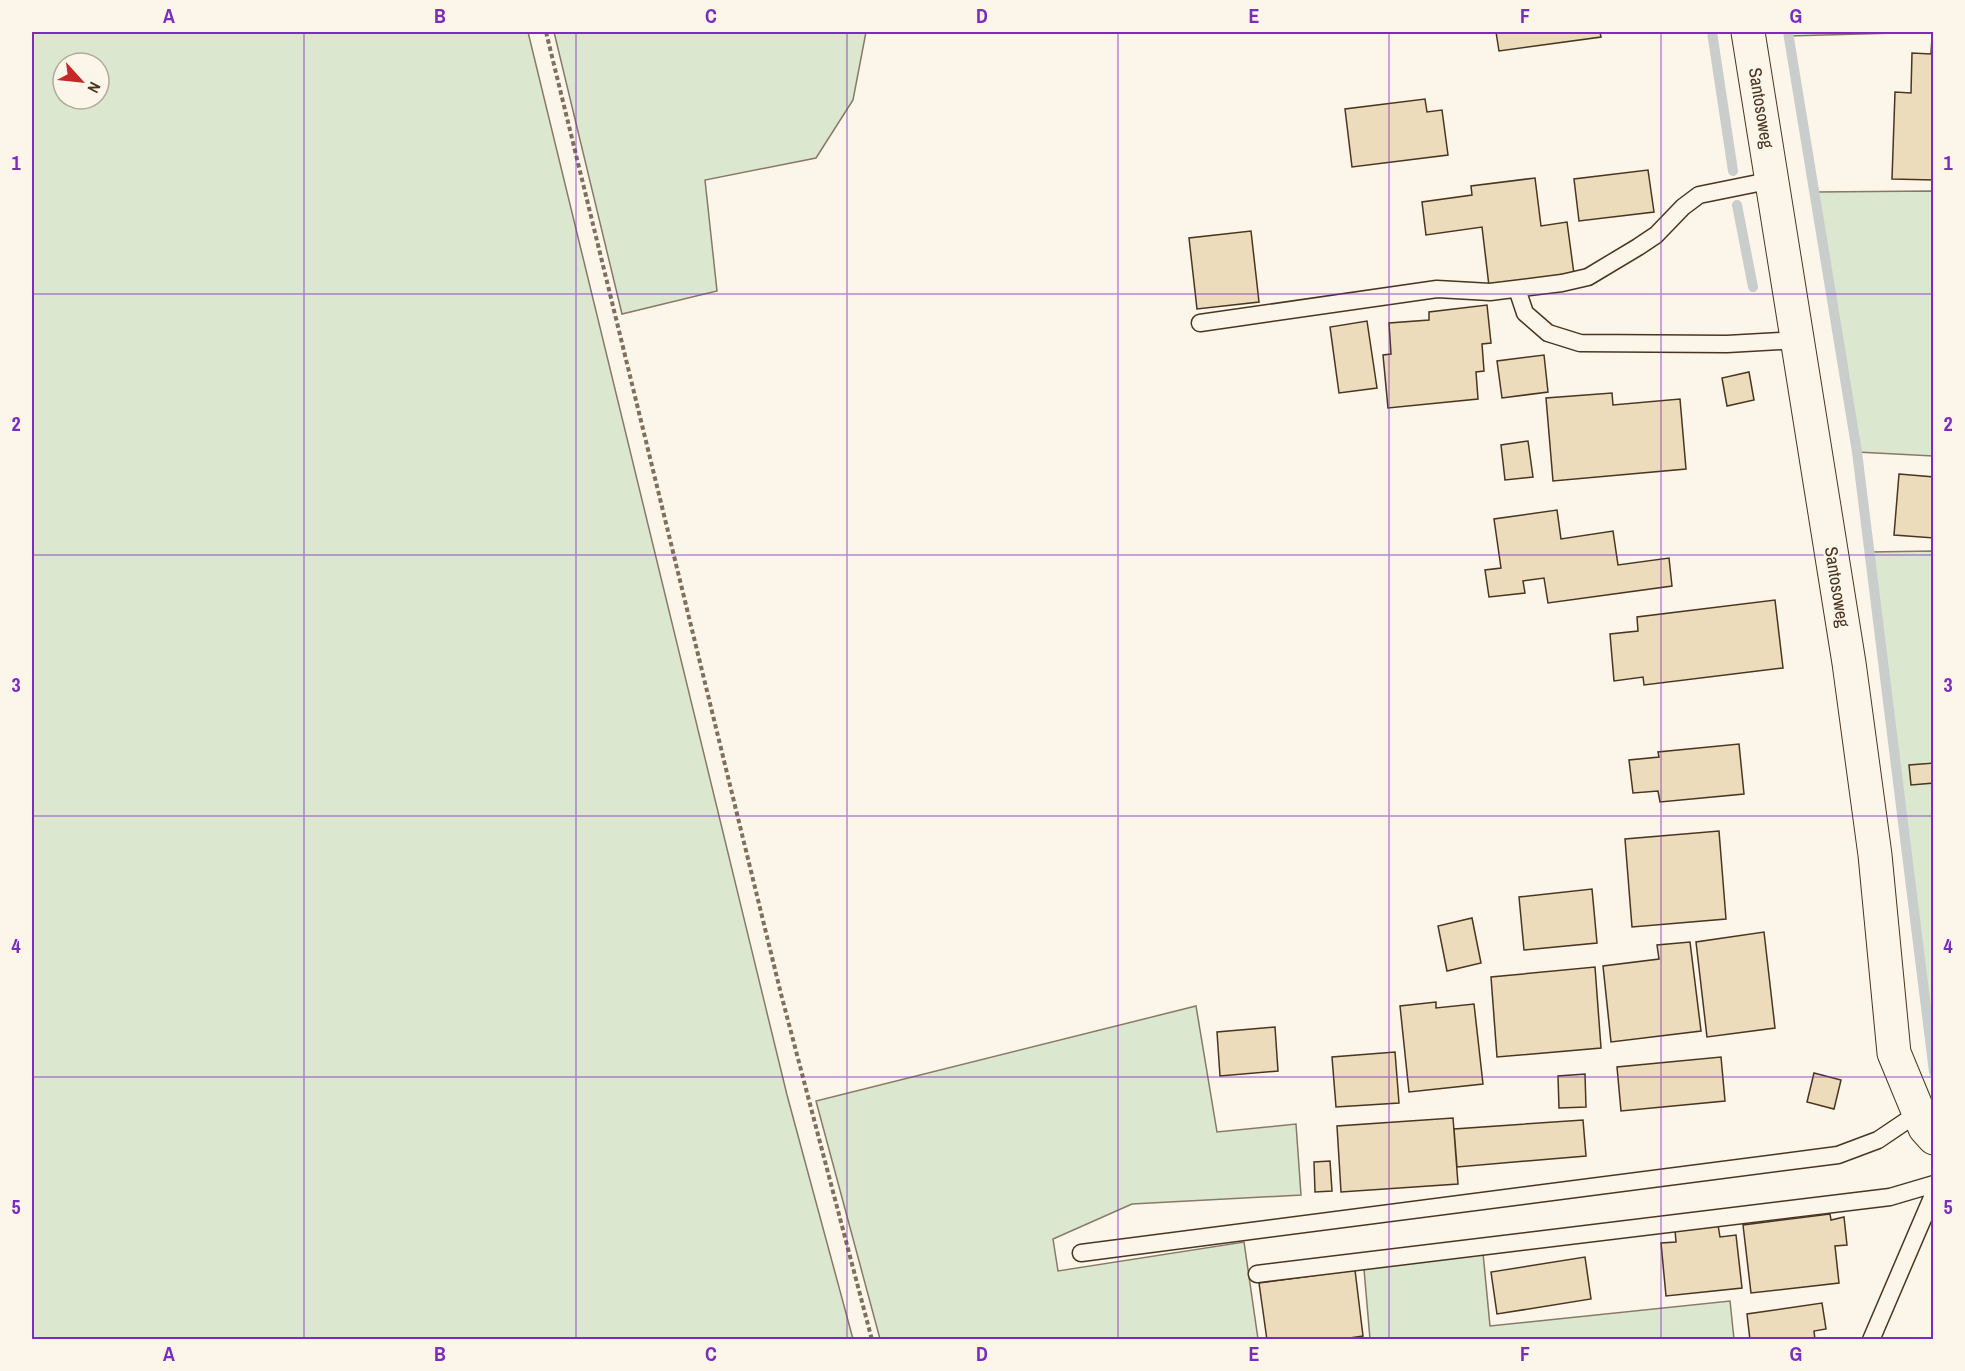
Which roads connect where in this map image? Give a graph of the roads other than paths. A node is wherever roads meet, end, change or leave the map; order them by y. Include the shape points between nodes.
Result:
1 (1748, 32) edge
2 (1773, 180) junction
3 (1517, 289) junction
4 (1200, 323) dead end
5 (1799, 340) junction
6 (1926, 1125) edge
7 (1934, 1184) edge
8 (1934, 1193) edge
9 (1080, 1253) dead end
10 (1257, 1274) dead end
11 (1871, 1340) edge

1 - 2 street, Santosoweg
2 - 3 lane via 1699,195 1656,235 1588,277
2 - 5 street, Santosoweg
3 - 4 lane via 1437,289
3 - 5 lane via 1525,312 1548,333 1580,343 1727,344
5 - 6 street, Santosoweg via 1875,855 1894,1053
6 - 9 lane via 1838,1155
7 - 10 lane via 1890,1197
8 - 11 lane

